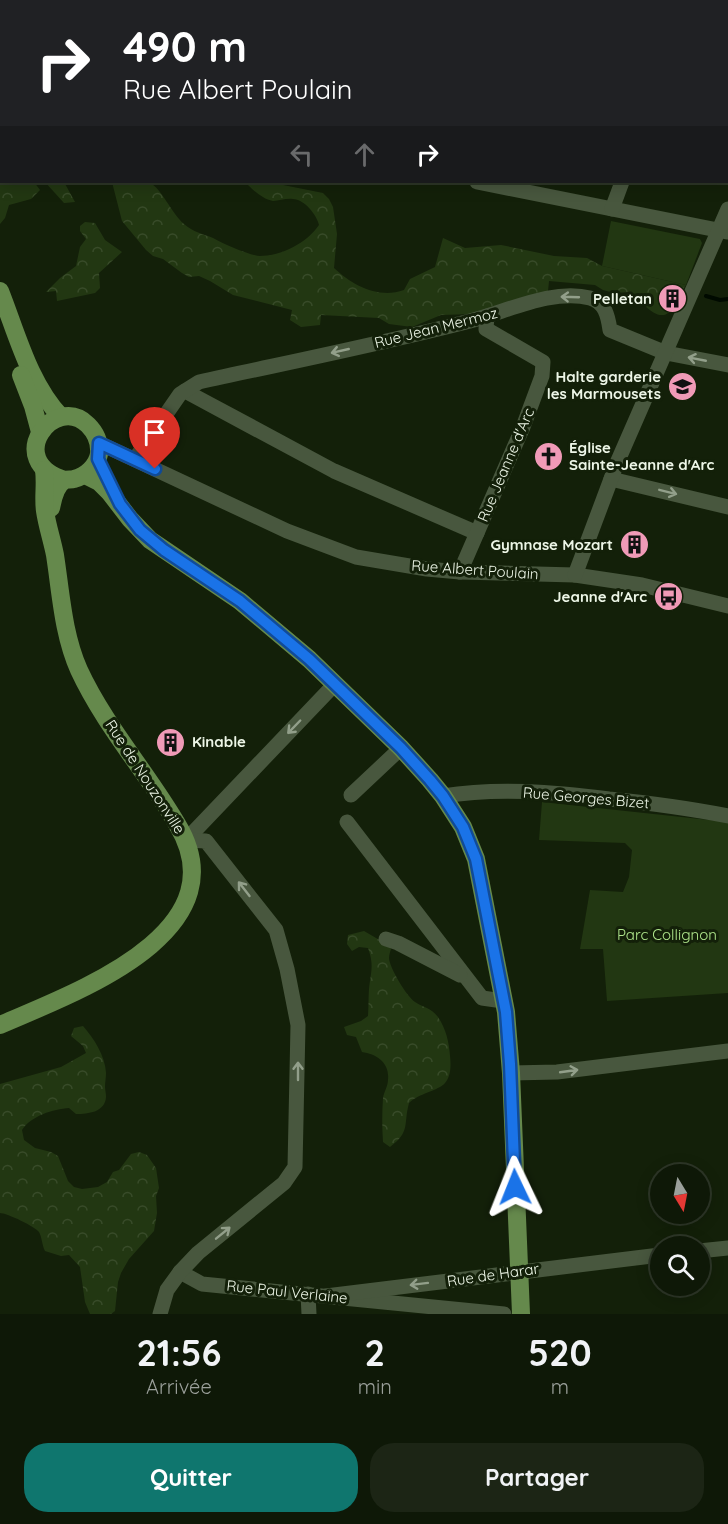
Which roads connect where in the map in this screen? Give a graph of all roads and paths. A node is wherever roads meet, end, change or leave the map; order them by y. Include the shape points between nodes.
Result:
1 (482, 183) edge
2 (622, 183) edge
3 (612, 208) junction
4 (728, 209) edge
5 (724, 231) edge
6 (0, 291) edge
7 (487, 316) junction
8 (0, 320) edge
9 (666, 353) junction
10 (728, 365) edge
11 (185, 391) junction
12 (62, 417) junction
13 (40, 432) junction
14 (98, 451) junction
15 (135, 459) junction
16 (44, 470) junction
17 (85, 475) junction
18 (611, 479) junction
19 (65, 480) junction
20 (120, 504) junction
21 (728, 507) edge
22 (477, 533) junction
23 (52, 541) junction
24 (460, 572) junction
25 (575, 575) junction
26 (728, 606) edge
27 (334, 685) junction
28 (401, 748) junction
29 (351, 795) dead end
30 (443, 796) junction
31 (728, 816) edge
32 (347, 822) dead end
33 (186, 840) junction
34 (386, 939) dead end
35 (467, 979) junction
36 (503, 1001) junction
37 (0, 1025) edge
38 (728, 1051) edge
39 (511, 1073) junction
40 (728, 1248) edge
41 (710, 1250) edge
42 (650, 1256) edge
43 (519, 1271) junction
44 (180, 1272) junction
45 (308, 1294) junction
46 (326, 1296) junction
47 (160, 1314) edge
48 (309, 1314) edge
49 (504, 1314) edge
50 (521, 1314) edge

1 - 3 street
2 - 3 street
3 - 5 street
4 - 5 street
5 - 9 street via 714,240
6 - 12 main road via 34,380
9 -> 7 street, Rue Jean Mermoz via 610,330 601,304 590,298 549,297
7 -> 11 street, Rue Jean Mermoz via 200,382
7 - 22 street, Rue Jeanne d'Arc via 486,328 543,362 542,376 523,427
8 - 13 main road, Rue de Nouzonville
10 -> 9 street, Rue Jean Mermoz
9 - 18 street
11 - 15 street, Rue Jean Mermoz
11 - 22 street via 334,471
12 - 13 main road
12 - 14 main road via 75,417 86,423 95,433
13 - 16 main road, Rue de Nouzonville via 36,452
14 - 15 street, Rue Albert Poulain
14 - 17 main road via 95,465
14 - 20 main road
15 - 24 street, Rue Albert Poulain via 287,531 356,557
16 - 19 main road
16 - 23 main road, Rue de Nouzonville via 45,510
17 - 19 main road
17 - 20 main road via 99,482
18 -> 21 street
18 - 25 street
19 - 23 main road, Rue de Nouzonville via 53,496
20 - 27 main road via 150,540 240,601
22 - 24 street, Rue Jeanne d'Arc
23 - 33 main road, Rue de Nouzonville via 72,653 107,722
24 - 25 street, Rue Albert Poulain
25 - 26 street, Rue Albert Poulain via 642,585
27 - 28 main road
27 -> 33 street
28 - 29 street
28 - 30 main road
30 - 31 street, Rue Georges Bizet via 474,791 551,792 686,807
30 - 36 main road via 463,827 476,859
32 - 35 street
33 - 37 main road, Rue de Nouzonville via 192,862 191,885 180,914 169,929 145,952 108,975
44 -> 33 street via 198,1252 284,1183 295,1167 297,1117 298,1025 276,930 206,841
34 - 35 street
35 - 36 street via 482,998
36 - 39 main road
39 -> 38 street via 557,1072
39 - 43 main road
40 - 41 street
42 - 43 street, Rue de Harar
43 -> 46 street, Rue de Harar
43 - 50 main road
44 - 45 street, Rue Paul Verlaine via 202,1284
44 - 47 street via 167,1290
45 - 46 street, Rue Paul Verlaine
45 - 48 street
46 - 49 street, Rue Paul Verlaine

